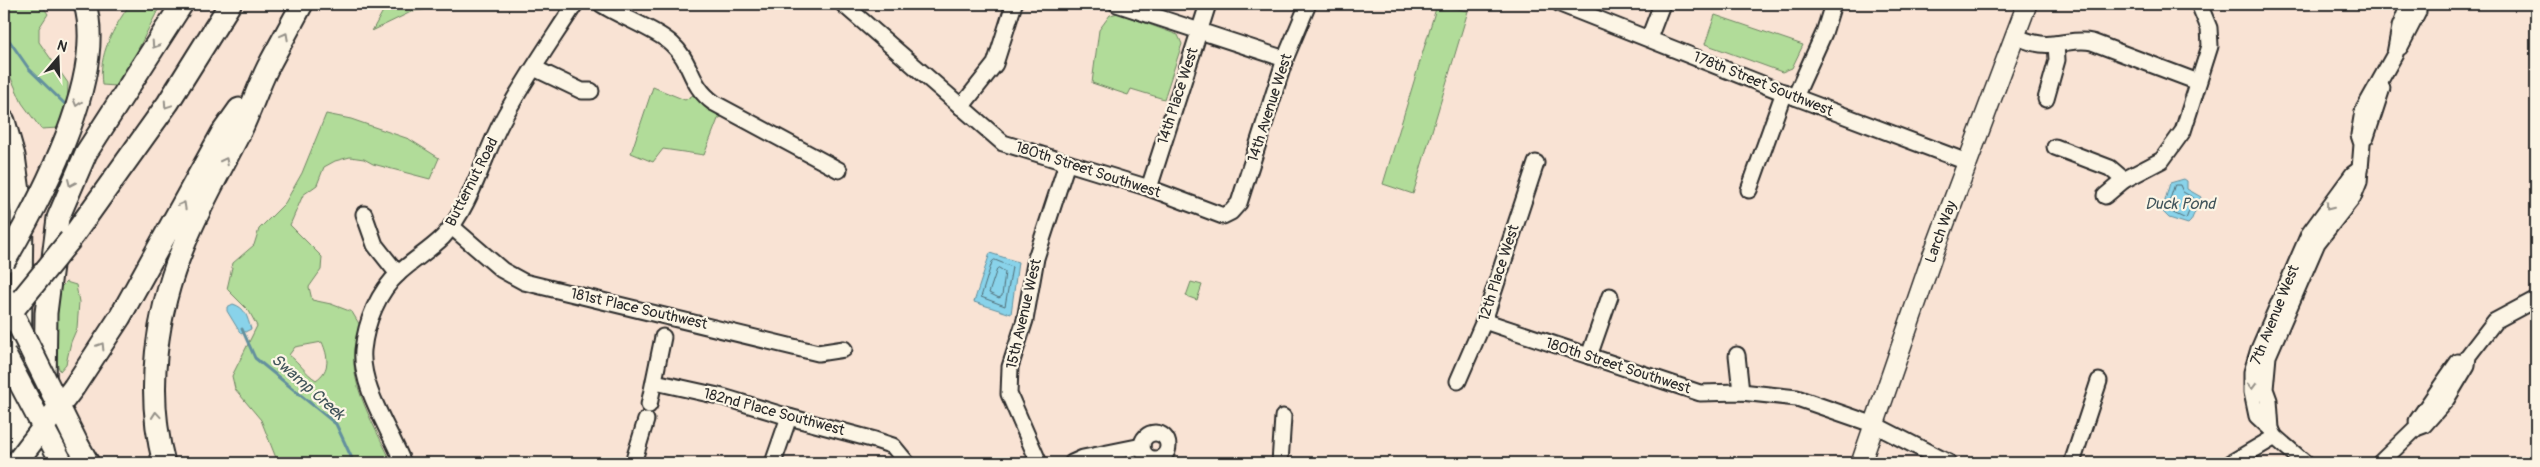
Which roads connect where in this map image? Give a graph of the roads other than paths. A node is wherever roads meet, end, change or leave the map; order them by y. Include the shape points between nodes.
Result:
1 (85, 4) edge
2 (182, 4) edge
3 (230, 4) edge
4 (302, 4) edge
5 (575, 4) edge
6 (601, 4) edge
7 (843, 4) edge
8 (1014, 4) edge
9 (1117, 4) edge
10 (1208, 4) edge
11 (1308, 4) edge
12 (1560, 4) edge
13 (1662, 4) edge
14 (1833, 4) edge
15 (2027, 4) edge
16 (2409, 4) edge
17 (2418, 4) edge
18 (2202, 9) edge
19 (1199, 31) junction
20 (2014, 36) junction
21 (1649, 38) junction
22 (2056, 44) junction
23 (2394, 54) junction
24 (1285, 60) junction
25 (268, 67) junction
26 (534, 68) junction
27 (2198, 82) junction
28 (591, 91) dead end
29 (1789, 95) junction
30 (2046, 99) dead end
31 (961, 107) junction
32 (4, 121) edge
33 (2055, 148) dead end
34 (1536, 162) dead end
35 (1966, 162) junction
36 (1067, 163) junction
37 (839, 170) dead end
38 (2124, 180) junction
39 (1149, 188) junction
40 (1749, 190) dead end
41 (2105, 196) dead end
42 (1231, 212) joint
43 (364, 214) dead end
44 (451, 226) junction
45 (4, 262) edge
46 (398, 274) junction
47 (4, 296) edge
48 (1610, 296) dead end
49 (2536, 299) edge
50 (4, 313) edge
51 (1484, 321) junction
52 (4, 322) edge
53 (663, 338) dead end
54 (844, 349) dead end
55 (4, 353) edge
56 (1737, 355) dead end
57 (1589, 356) junction
58 (1458, 381) dead end
59 (2099, 381) dead end
60 (655, 382) junction
61 (1741, 392) junction
62 (789, 417) junction
63 (1283, 418) dead end
64 (1875, 424) junction
65 (2273, 433) junction
66 (1142, 446) dead end
67 (84, 455) edge
68 (2377, 462) edge
69 (18, 463) edge
70 (44, 463) edge
71 (62, 463) edge
72 (164, 463) edge
73 (403, 463) edge
74 (633, 463) edge
75 (773, 463) edge
76 (907, 463) edge
77 (1039, 463) edge
78 (1072, 463) edge
79 (1280, 463) edge
80 (1861, 463) edge
81 (1950, 463) edge
82 (2072, 463) edge
83 (2232, 463) edge
84 (2305, 463) edge

1 -> 45 highway, bridge via 90,33 89,52 77,104 47,181
2 -> 70 highway via 86,153 58,218 46,313
3 -> 52 highway, bridge via 168,103 70,240
25 -> 4 highway
5 - 26 street, Butternut Road
6 - 37 street via 671,43 684,57 698,90 714,103
7 - 31 street, 180th Street Southwest
8 - 31 street via 995,64
9 - 19 street
10 - 19 street, 14th Place West
11 - 24 street, 14th Avenue West
12 - 21 street, 178th Street Southwest
13 - 21 street
14 - 29 street via 1824,33
15 - 20 main road, Larch Way
16 - 23 street, 7th Avenue West
17 - 23 street, 7th Avenue West via 2418,12 2404,42
18 - 27 street via 2209,28 2210,46
19 - 24 street
19 - 39 street, 14th Place West
20 - 22 street via 2032,43
20 - 35 main road, Larch Way
21 - 29 street, 178th Street Southwest
22 - 27 street via 2080,40 2092,42
22 - 30 street via 2057,60
23 - 65 street, 7th Avenue West via 2363,111 2359,135 2362,144 2360,169 2309,234 2259,349 2252,372 2252,392 2257,416
24 - 42 street, 14th Avenue West via 1238,202
69 -> 25 highway, bridge via 120,317 222,133
72 -> 25 highway via 158,435 155,373 170,286 194,222
26 - 28 street via 582,91
26 - 44 street, Butternut Road via 501,123
27 - 38 street via 2184,131 2175,145 2162,160
29 - 35 street, 178th Street Southwest
29 - 40 street
31 - 36 street, 180th Street Southwest via 1003,143
32 - 69 highway via 14,156 22,213
33 - 38 street via 2110,168
34 - 51 street, 12th Place West
35 - 64 main road, Larch Way
36 - 39 street, 180th Street Southwest
36 - 77 street, 15th Avenue West via 1036,258 1025,320 1010,367 1009,394
38 - 41 street
39 - 42 street, 180th Street Southwest via 1224,216
43 - 46 street via 375,245
44 - 46 street, Butternut Road via 443,237
44 - 54 street, 181st Place Southwest via 502,270 524,282 818,353
46 - 73 street, Butternut Road via 372,314 362,360 376,405
47 - 67 highway, bridge
48 - 57 street
49 - 68 street via 2495,321 2468,356 2467,365 2446,400 2424,425 2416,428
50 - 67 highway, bridge
51 - 57 street, 180th Street Southwest
51 - 58 street, 12th Place West
53 - 60 street
55 - 71 highway, bridge
56 - 61 street
57 - 61 street, 180th Street Southwest via 1700,393
59 - 82 street
60 - 62 street, 182nd Place Southwest via 724,397
60 - 74 street
61 - 64 street, 180th Street Southwest via 1796,398
62 - 75 street
62 - 76 street, 182nd Place Southwest via 893,446
63 - 79 street
64 - 80 main road, Larch Way
64 - 81 street, 180th Street Southwest
65 - 83 street
65 - 84 street, 7th Avenue West
66 - 78 street

